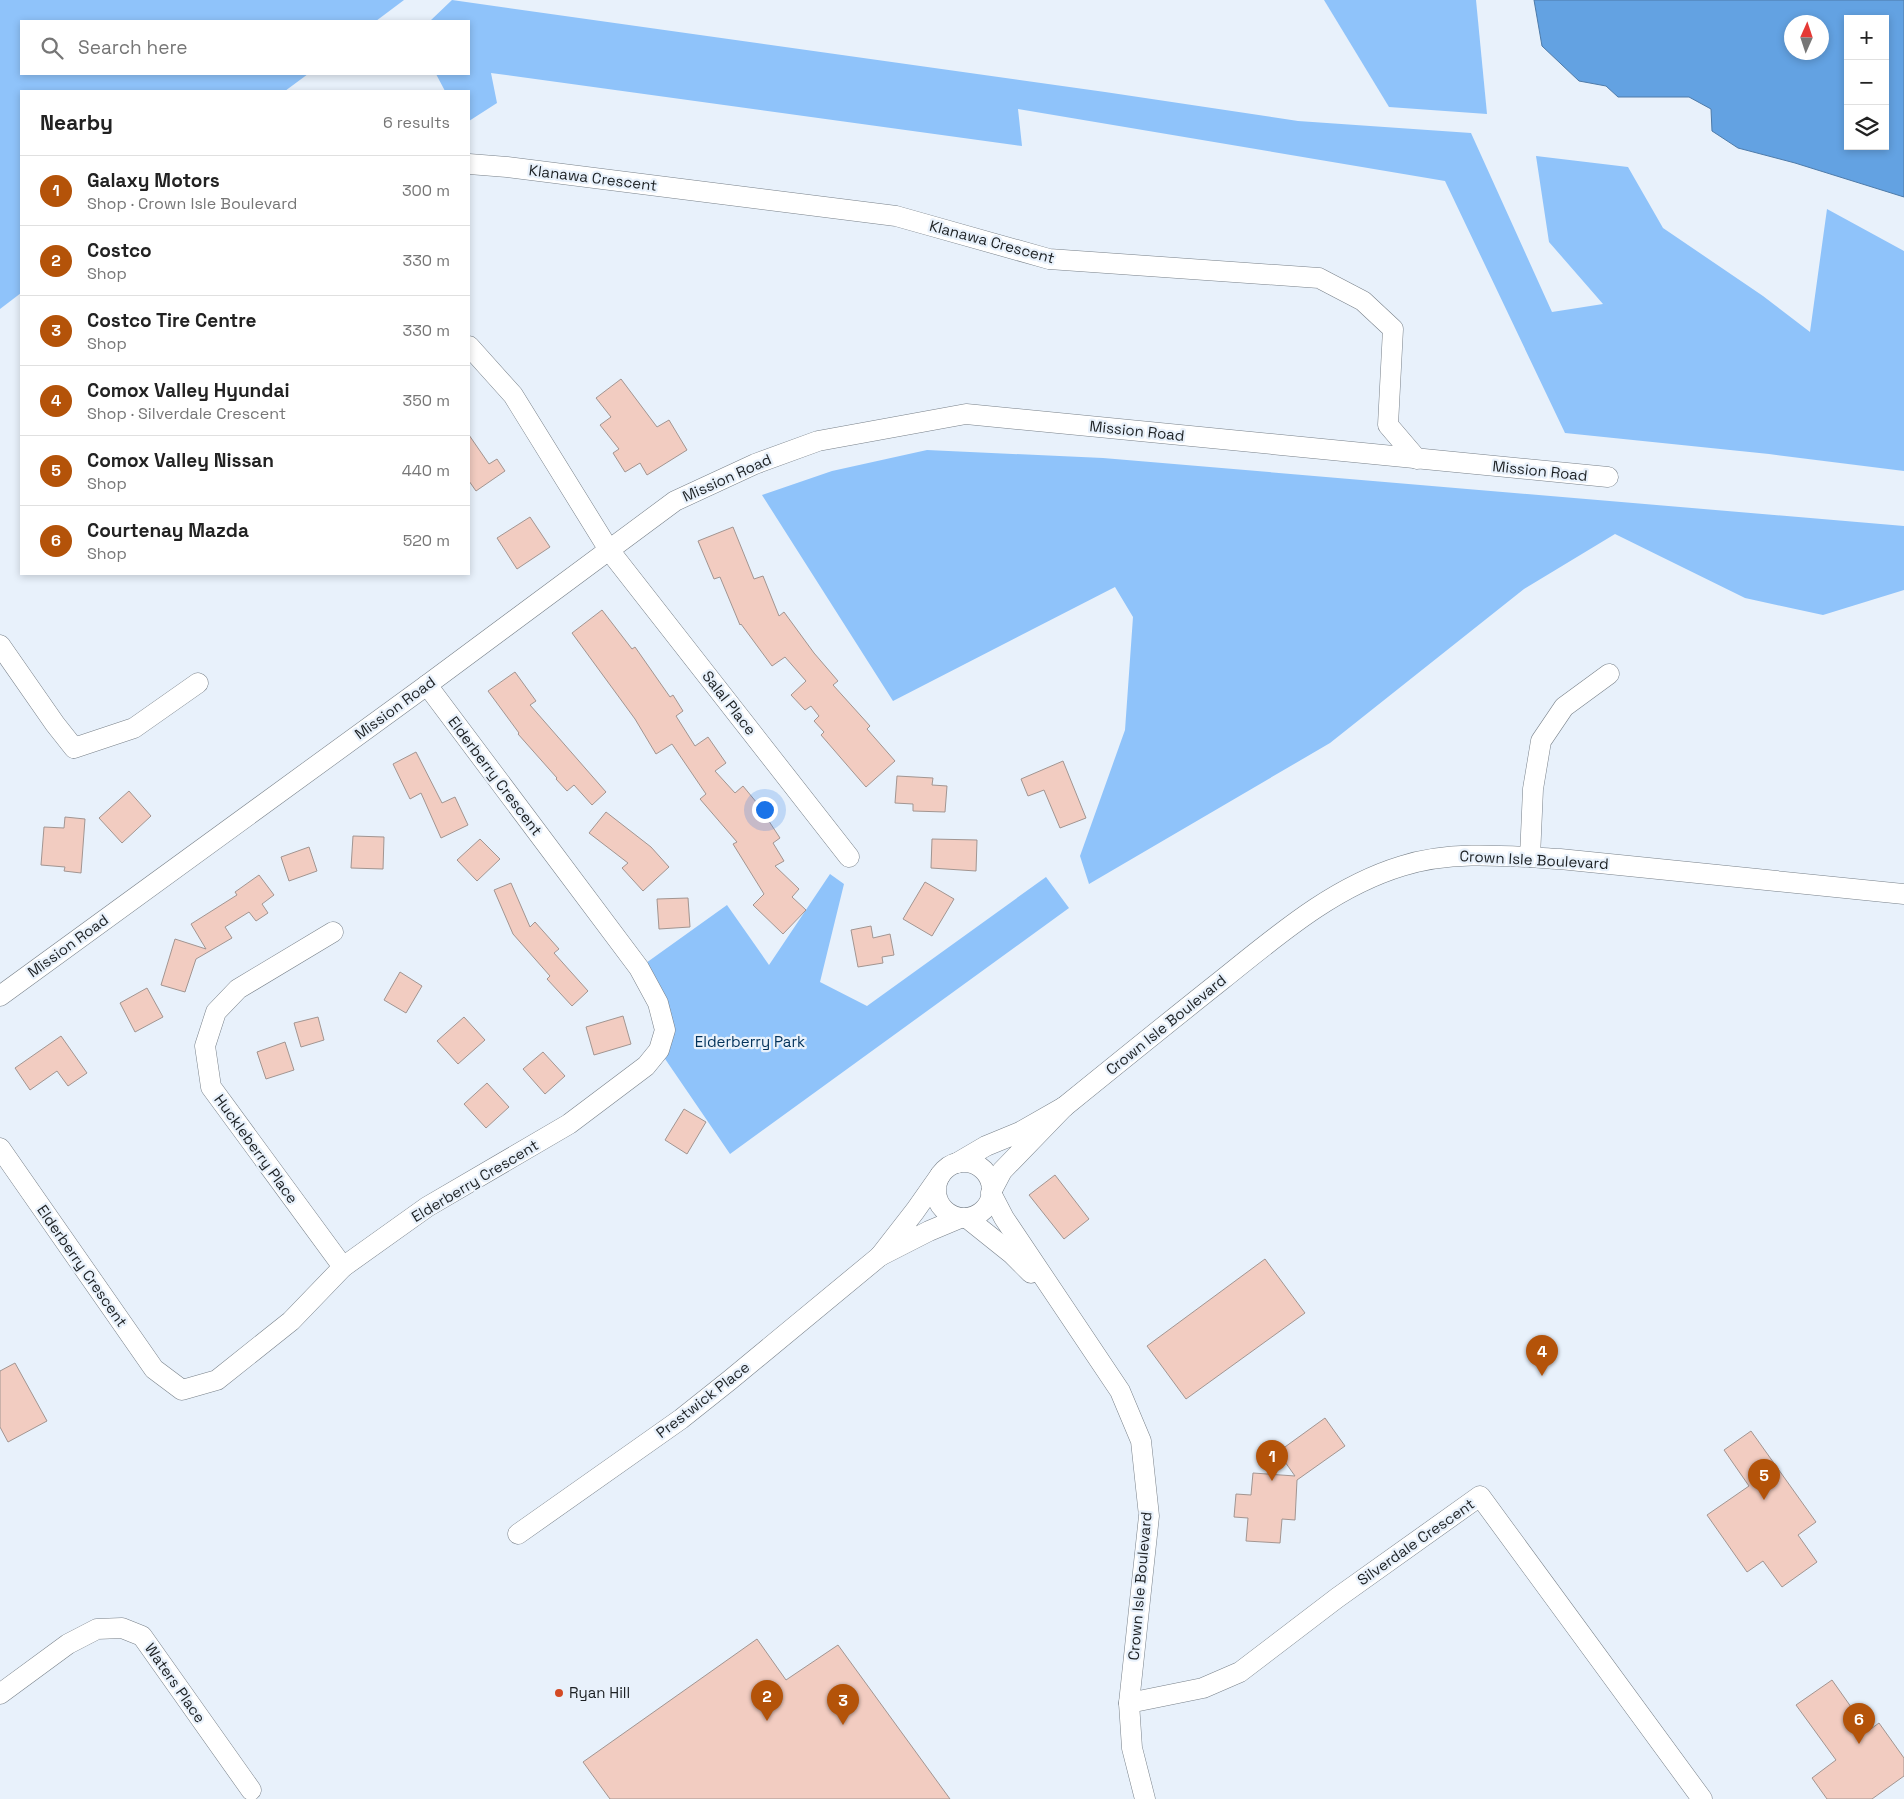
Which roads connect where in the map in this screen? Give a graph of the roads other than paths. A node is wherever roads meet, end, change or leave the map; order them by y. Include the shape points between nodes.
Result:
1 (470, 164) edge
2 (470, 347) edge
3 (1418, 459) junction
4 (1608, 477) dead end
5 (608, 550) junction
6 (0, 645) edge
7 (1609, 674) dead end
8 (198, 683) dead end
9 (427, 685) junction
10 (849, 857) dead end
11 (1530, 857) junction
12 (1904, 894) edge
13 (333, 932) dead end
14 (0, 996) edge
15 (1064, 1107) junction
16 (0, 1148) edge
17 (949, 1168) junction
18 (992, 1192) junction
19 (963, 1218) junction
20 (880, 1256) junction
21 (343, 1267) junction
22 (1060, 1303) junction
23 (518, 1534) dead end
24 (0, 1694) edge
25 (1129, 1703) junction
26 (251, 1790) dead end
27 (1145, 1799) edge
28 (1702, 1799) edge

1 - 3 street, Klanawa Crescent via 896,216 1049,259 1319,278 1363,301 1393,330 1388,425
2 - 5 street via 512,394
3 - 4 street, Mission Road
3 - 5 street, Mission Road via 966,414 818,441 755,464 675,501
5 - 9 street, Mission Road
5 - 10 street, Salal Place
6 - 8 street via 74,748 134,728
7 - 11 street via 1564,707 1541,741 1533,789
9 - 14 street, Mission Road
9 - 21 street, Elderberry Crescent via 638,968 658,1003 665,1030 659,1050 646,1066 569,1124 427,1207
11 - 12 street, Crown Isle Boulevard
11 - 15 street, Crown Isle Boulevard via 1452,856 1403,865 1355,884 1304,916 1262,948
13 - 21 street, Huckleberry Place via 238,989 216,1012 205,1046 211,1087
15 - 17 street, Crown Isle Boulevard
15 - 18 street, Crown Isle Boulevard via 1002,1171
16 - 21 street, Elderberry Crescent via 154,1369 182,1390 217,1380 291,1321
17 - 18 street via 972,1164 979,1167 989,1178
17 - 19 street, Crown Isle Boulevard via 936,1182 935,1192 943,1209 950,1215
17 - 20 street, Prestwick Place
18 - 19 street, Prestwick Place via 984,1210 976,1216
18 - 22 street, Crown Isle Boulevard via 1004,1218
19 - 20 street, Prestwick Place
19 - 22 street, Crown Isle Boulevard via 1012,1254
20 - 23 street, Prestwick Place via 688,1413
22 - 25 street, Crown Isle Boulevard via 1120,1391 1141,1441 1148,1516
24 - 26 street, Waters Place via 68,1644 97,1629 122,1628 142,1636
25 - 27 street, Crown Isle Boulevard via 1132,1748
25 - 28 street, Silverdale Crescent via 1203,1688 1240,1672 1480,1496

